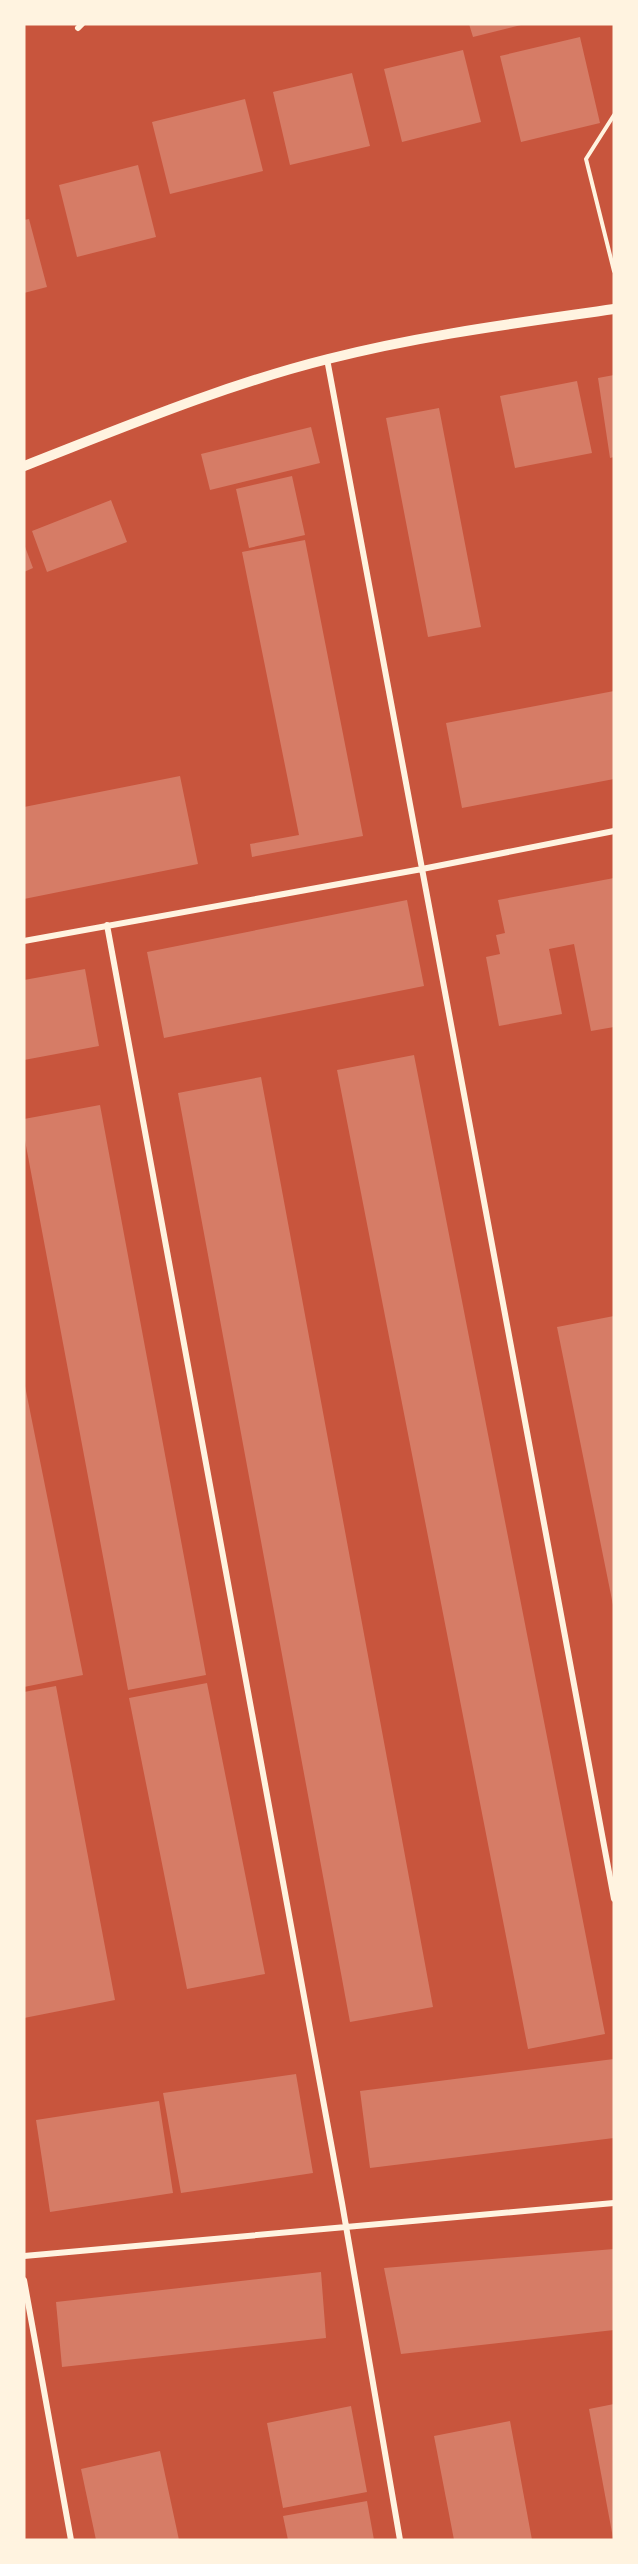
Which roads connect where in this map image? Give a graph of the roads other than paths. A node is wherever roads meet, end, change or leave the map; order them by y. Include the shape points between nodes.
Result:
1 (614, 309) edge
2 (327, 359) junction
3 (24, 466) edge
4 (614, 831) edge
5 (422, 869) junction
6 (106, 925) junction
7 (24, 941) edge
8 (614, 1899) edge
9 (614, 2204) edge
10 (346, 2227) junction
11 (24, 2256) edge
12 (24, 2280) edge
13 (71, 2540) edge
14 (400, 2540) edge

1 - 2 street via 449,333
2 - 3 street via 157,414
2 - 5 street
4 - 5 street
5 - 6 street
5 - 8 street
6 - 7 street
6 - 10 street
9 - 10 street
10 - 11 street
10 - 14 street
12 - 13 street

